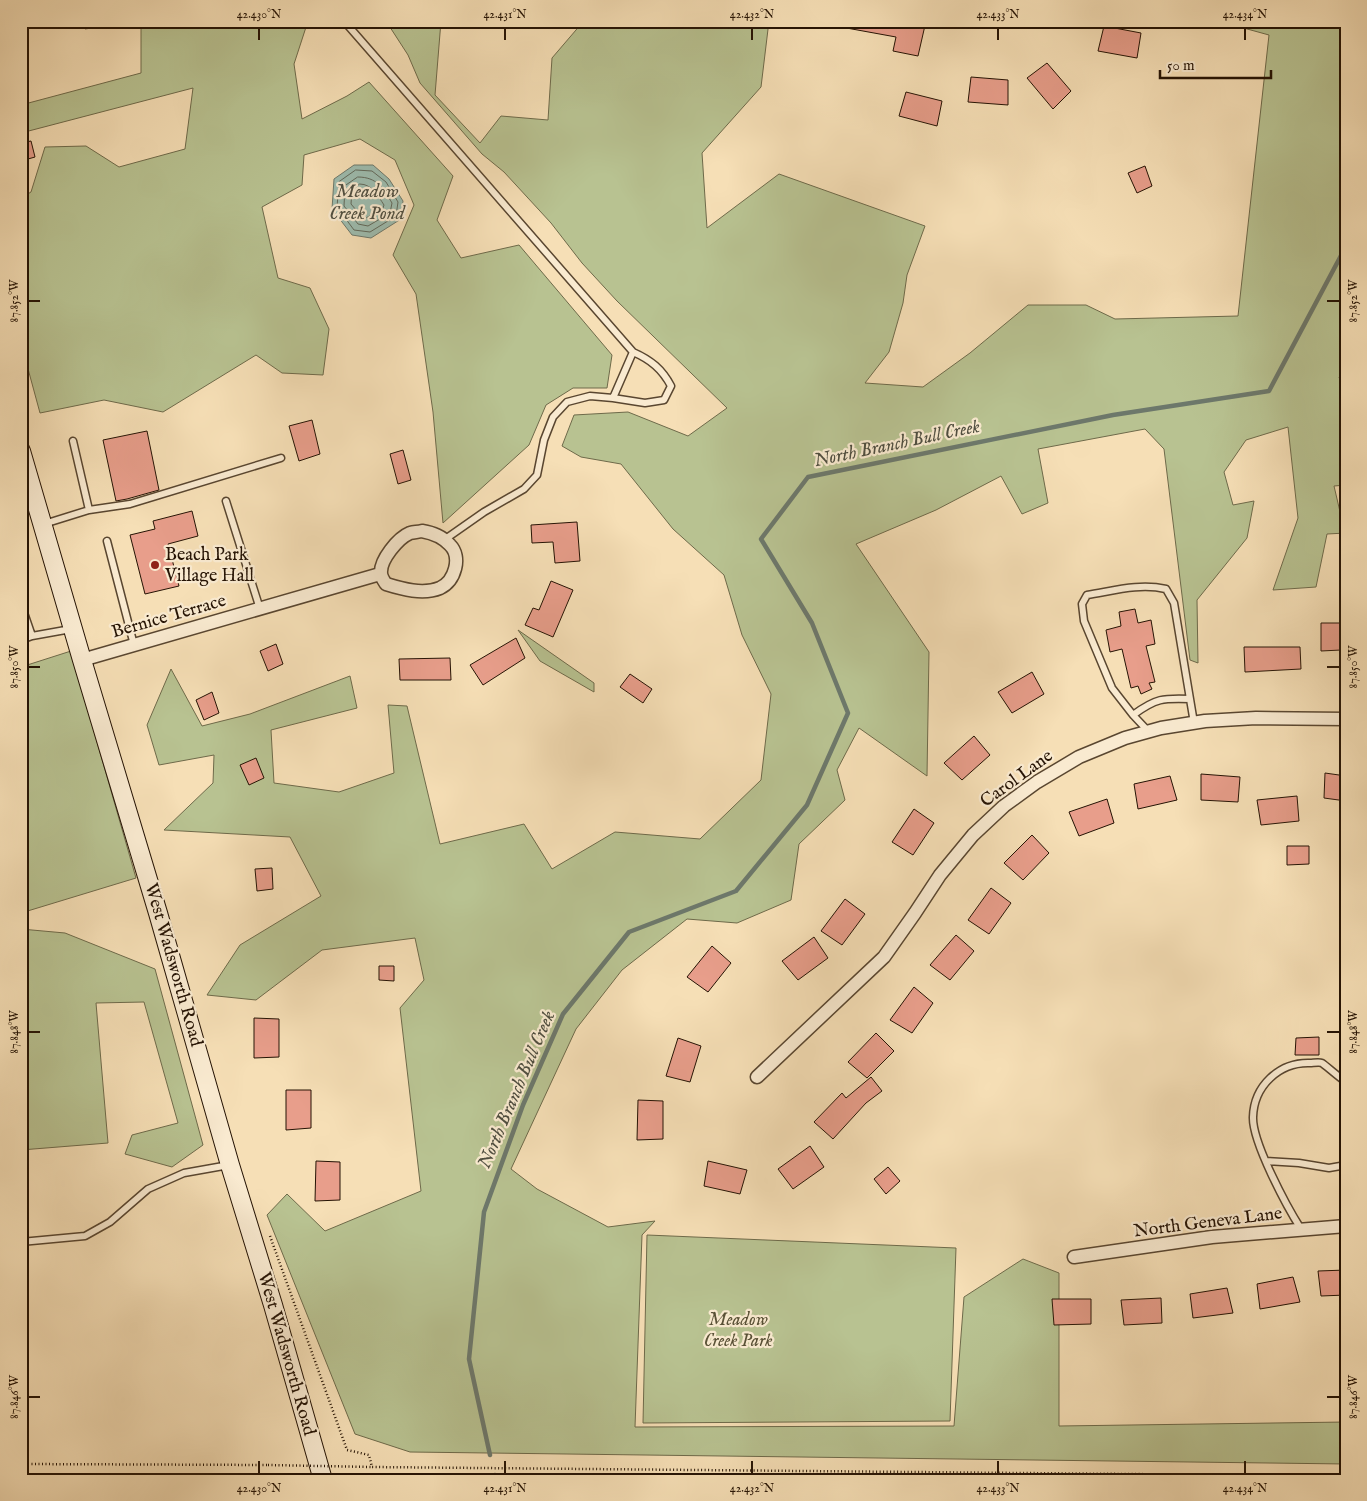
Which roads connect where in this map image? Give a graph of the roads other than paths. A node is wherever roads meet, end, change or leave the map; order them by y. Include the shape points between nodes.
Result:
1 (344, 21) edge
2 (633, 352) junction
3 (613, 398) junction
4 (73, 441) dead end
5 (21, 451) edge
6 (281, 458) dead end
7 (226, 501) dead end
8 (89, 510) junction
9 (42, 524) junction
10 (106, 540) dead end
11 (444, 540) junction
12 (380, 574) junction
13 (21, 604) edge
14 (260, 609) junction
15 (73, 628) junction
16 (32, 636) junction
17 (21, 640) edge
18 (134, 645) junction
19 (82, 660) junction
20 (1190, 699) junction
21 (1134, 716) junction
22 (1346, 719) edge
23 (1194, 723) junction
24 (1149, 732) junction
25 (757, 1077) dead end
26 (1346, 1082) edge
27 (1266, 1161) junction
28 (230, 1165) junction
29 (1346, 1165) edge
30 (1346, 1226) edge
31 (1301, 1230) junction
32 (21, 1242) edge
33 (1074, 1257) dead end
34 (323, 1480) edge

1 - 2 lane
2 - 3 lane
2 - 3 lane via 648,359 665,375 671,386 664,400 646,403
3 - 11 lane via 590,396 567,402 552,417 537,476 524,489
4 - 8 lane
5 - 9 main road, West Wadsworth Road
6 - 8 lane via 130,504
7 - 14 lane
8 - 9 lane
9 - 15 main road, West Wadsworth Road
10 - 18 lane
11 - 12 street via 435,533 422,531 410,534 391,550
11 - 12 street via 452,546 456,560 454,573 440,588 427,591 402,589 386,584
12 - 14 street, Bernice Terrace
13 - 16 lane
14 - 18 street, Bernice Terrace
15 - 16 lane
15 - 19 main road, West Wadsworth Road
16 - 17 lane
18 - 19 street, Bernice Terrace
19 - 28 main road, West Wadsworth Road
20 - 21 lane via 1164,698 1146,705
20 - 21 lane via 1174,603 1166,588 1134,587 1087,596 1082,604 1084,621 1112,688
20 - 23 lane
21 - 24 lane
22 - 23 street, Carol Lane via 1256,718
23 - 24 street, Carol Lane
24 - 25 street, Carol Lane via 1079,757 1004,806 973,835 940,875 884,957
26 - 27 lane via 1322,1064 1302,1063 1283,1068 1270,1076 1258,1096 1253,1118
27 - 29 lane via 1330,1168
27 - 31 lane
28 - 32 lane via 184,1173 148,1188 110,1222 85,1236
28 - 34 main road, West Wadsworth Road
30 - 31 street, North Geneva Lane
31 - 33 street, North Geneva Lane via 1212,1237

